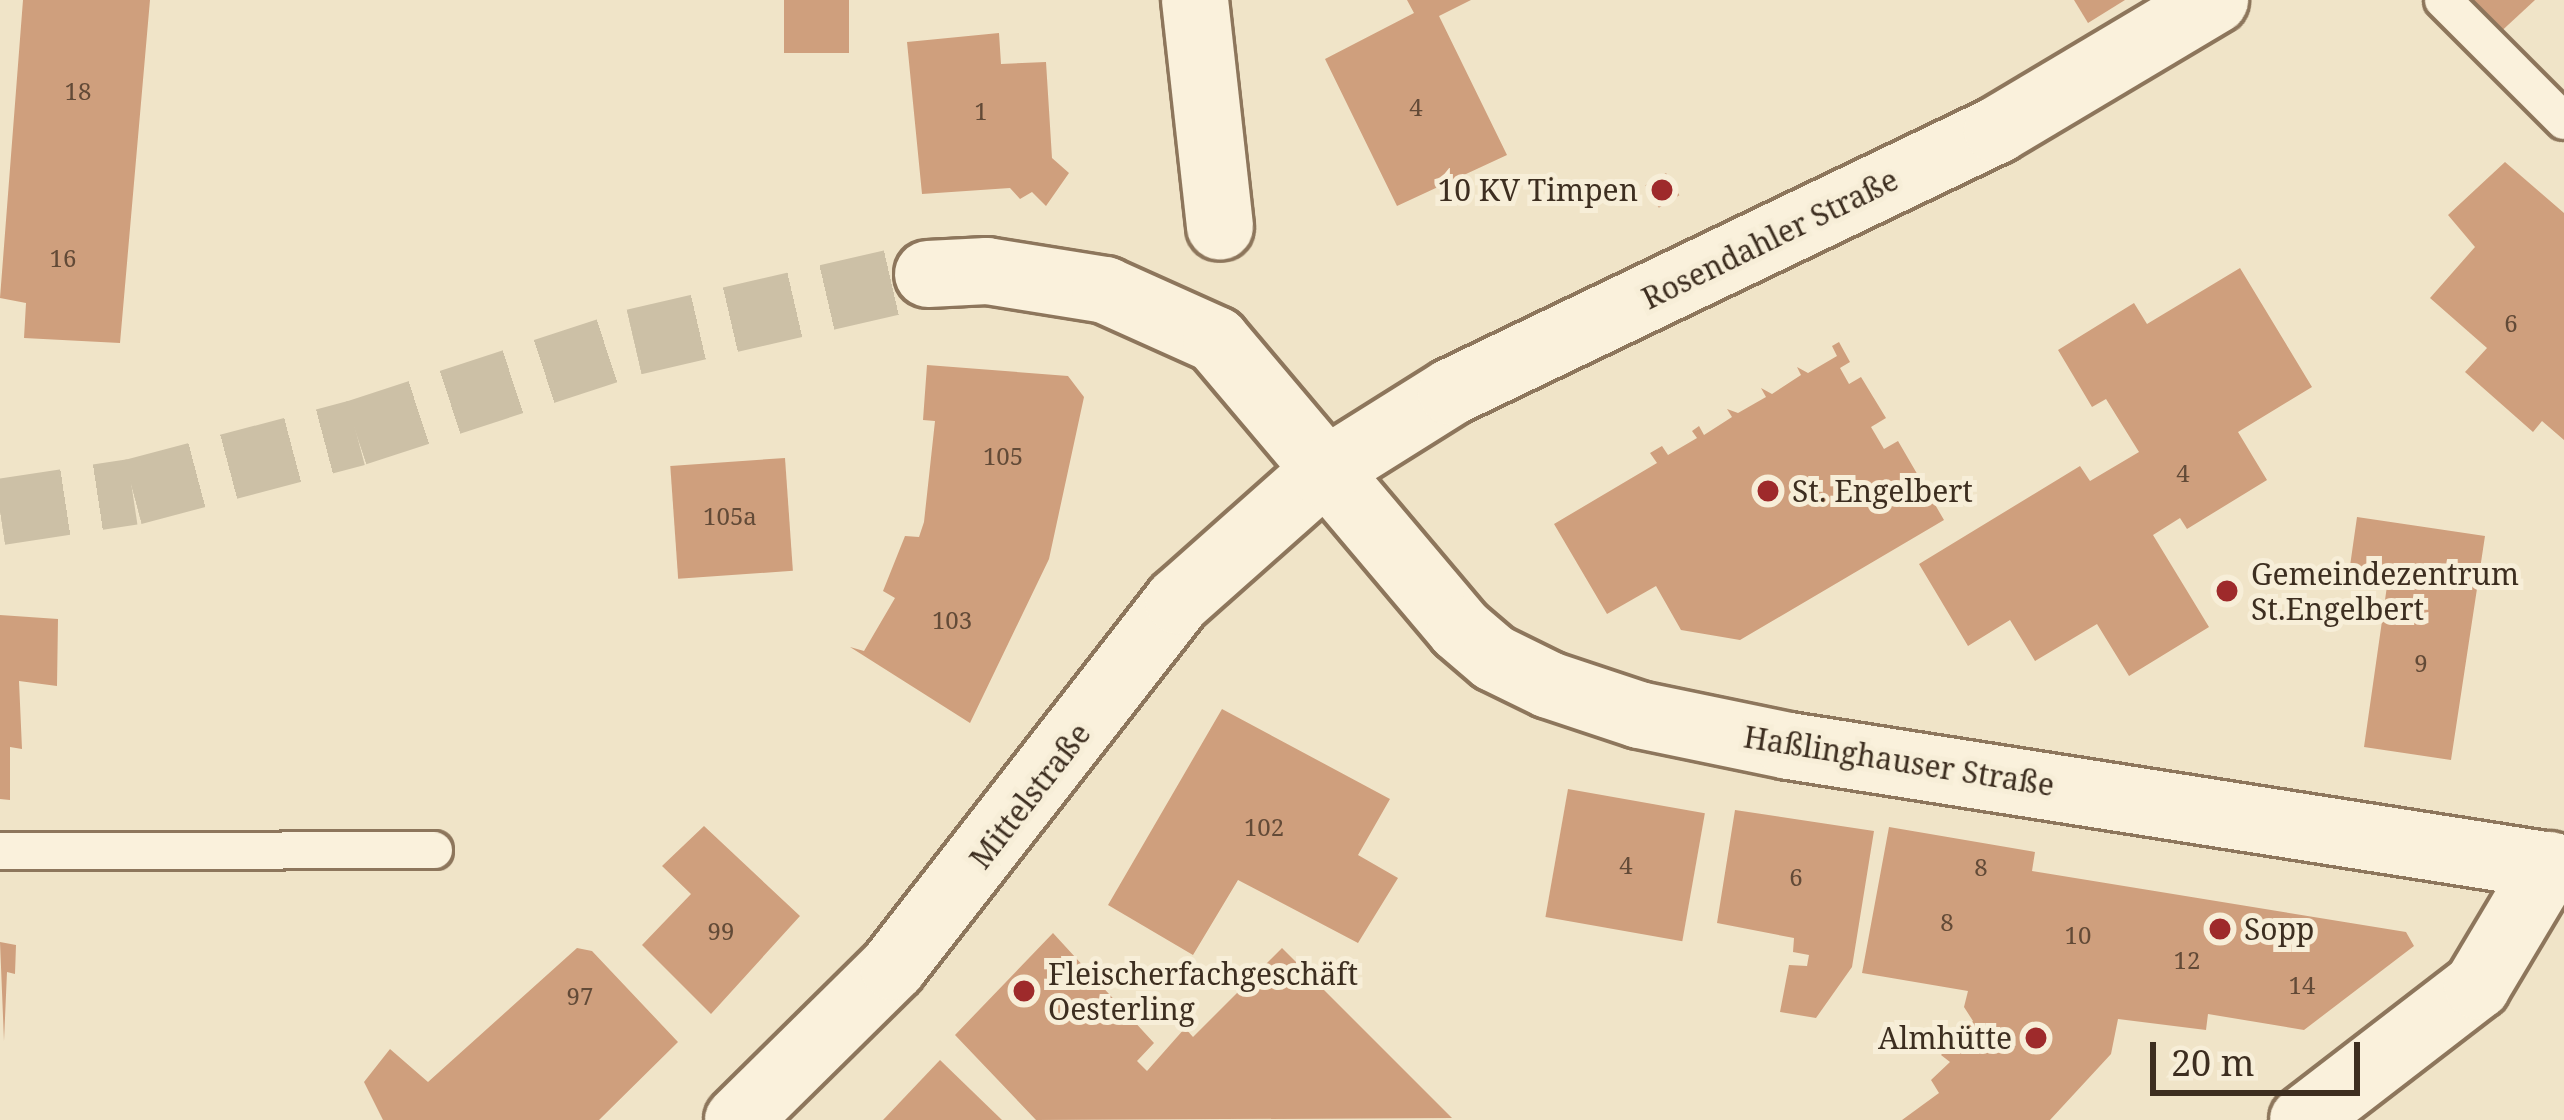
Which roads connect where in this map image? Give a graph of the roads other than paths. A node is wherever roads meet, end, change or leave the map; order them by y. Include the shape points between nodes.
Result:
1 (1196, 0) edge
2 (2215, 0) edge
3 (2443, 0) edge
4 (2564, 121) edge
5 (1220, 227) dead end
6 (928, 274) tunnel mouth
7 (1322, 473) junction
8 (434, 850) dead end
9 (0, 851) edge
10 (2556, 866) edge
11 (738, 1120) edge
12 (2303, 1120) edge

1 - 5 main road
2 - 7 main road, Rosendahler Straße via 1997,130 1451,392
3 - 4 lane
6 - 7 main road, Haßlinghauser Straße via 1040,278 1157,310 1216,340
7 - 10 main road, Haßlinghauser Straße via 1494,658 1639,715 1789,746
7 - 11 main road, Mittelstraße via 1178,601 893,967
8 - 9 lane
10 - 12 main road via 2477,986

